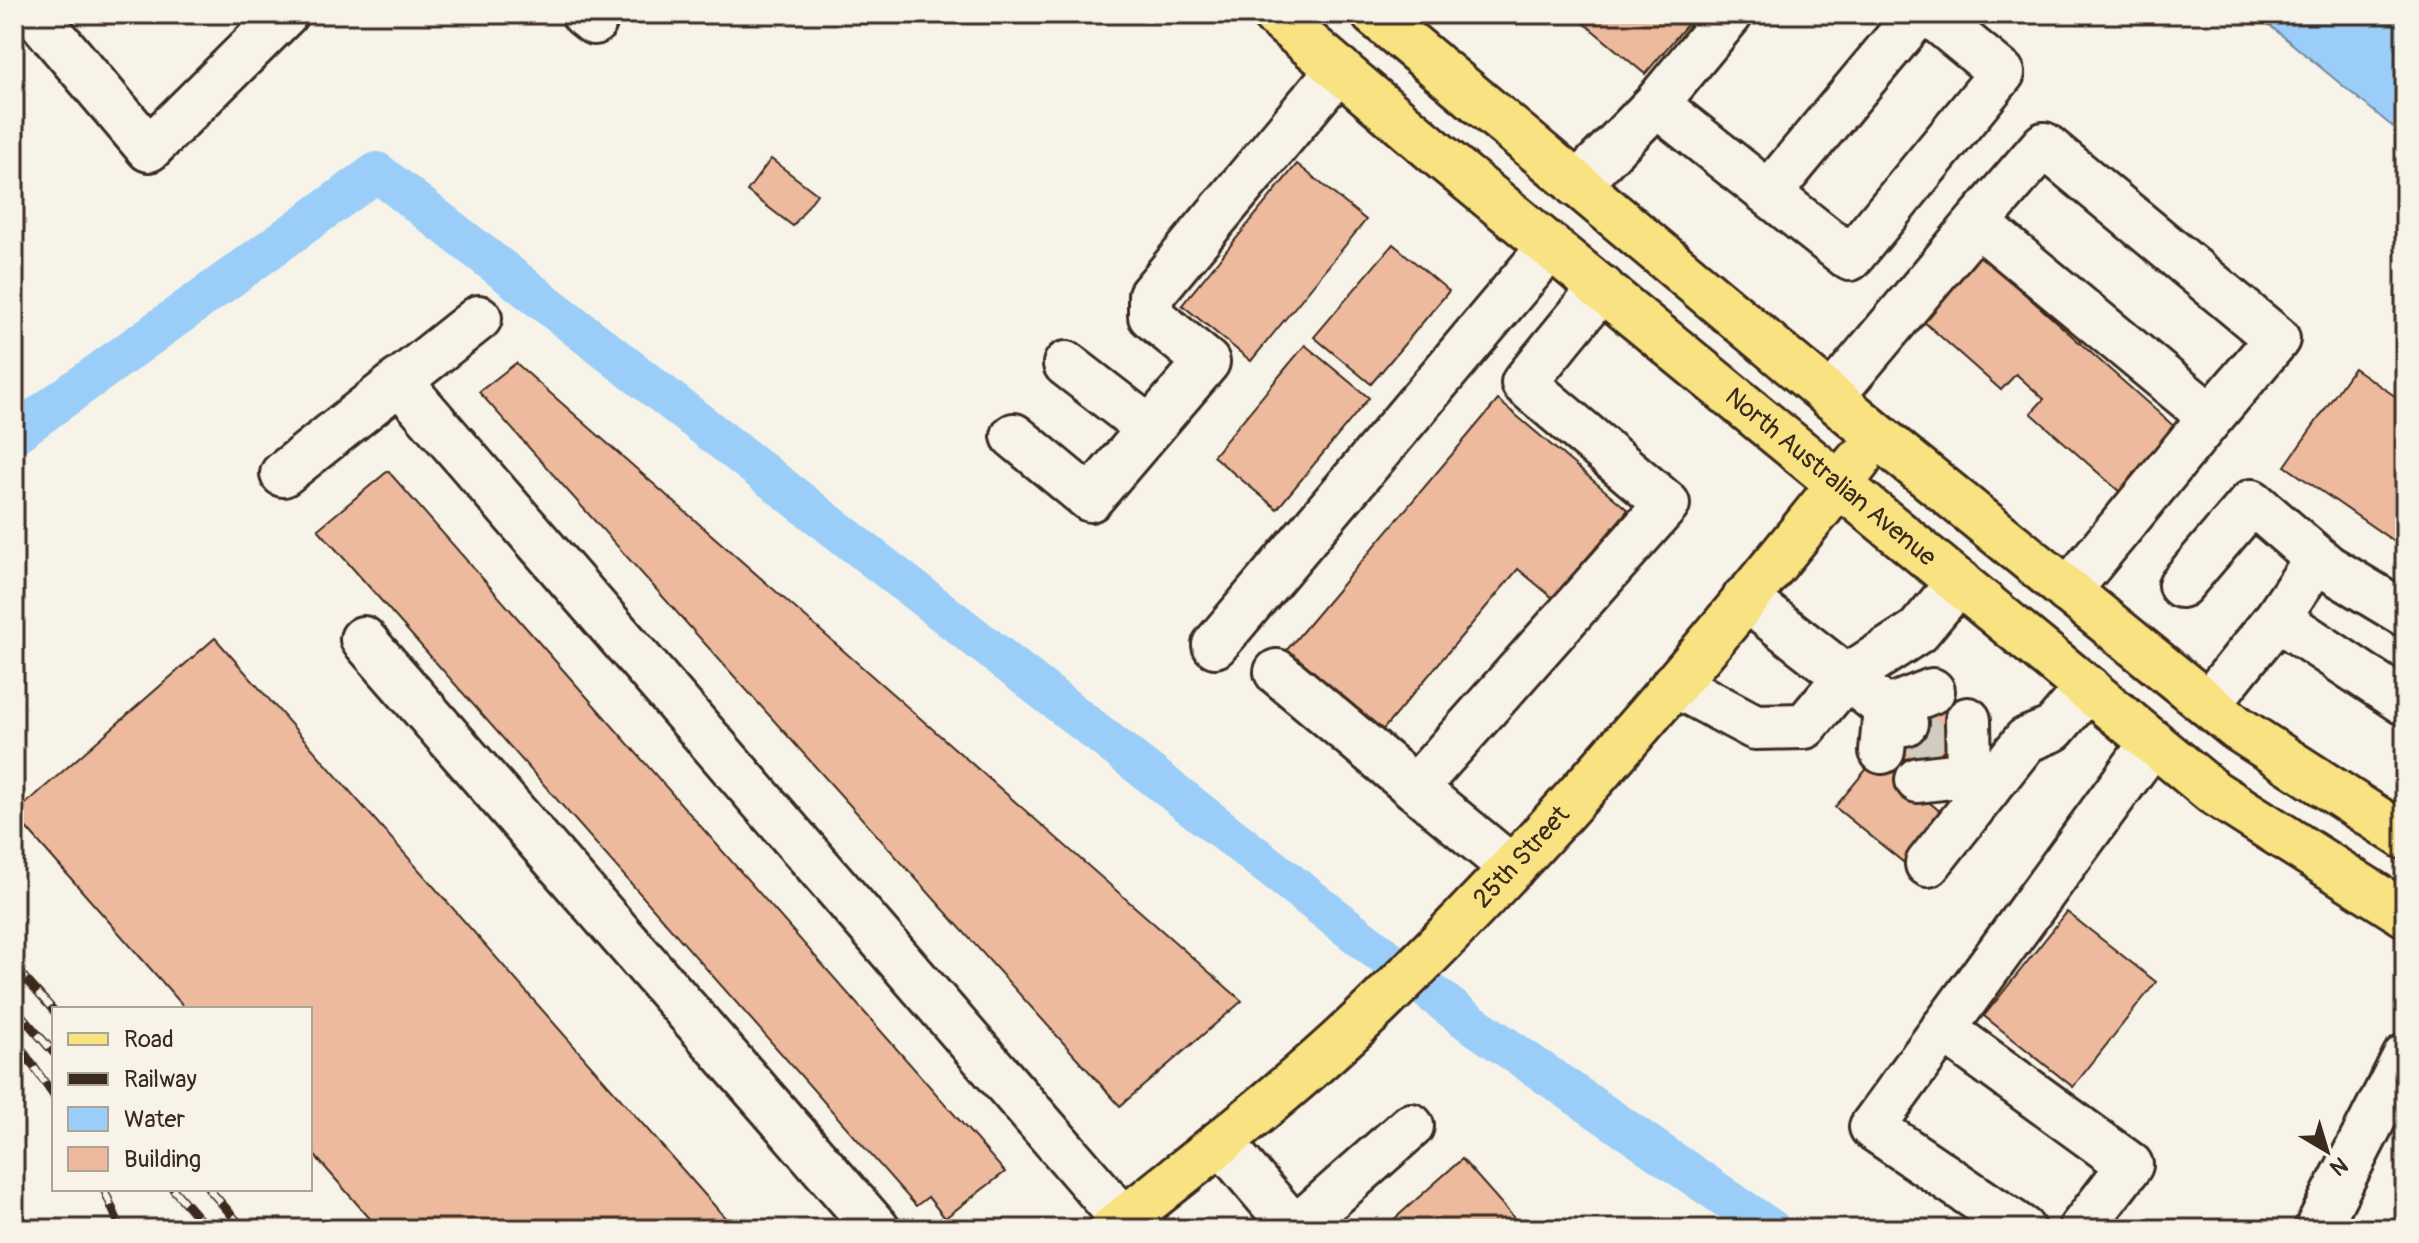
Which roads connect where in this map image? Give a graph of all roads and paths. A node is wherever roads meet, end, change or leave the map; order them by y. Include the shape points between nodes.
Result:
1 (35, 14) edge
2 (285, 14) edge
3 (1274, 14) edge
4 (1374, 14) edge
5 (1730, 14) edge
6 (1918, 14) edge
7 (1930, 14) edge
8 (1339, 69) junction
9 (1656, 104) junction
10 (1577, 185) junction
11 (1769, 193) junction
12 (1977, 223) junction
13 (1551, 246) junction
14 (1602, 288) junction
15 (479, 318) dead end
16 (1066, 364) dead end
17 (399, 381) junction
18 (1831, 397) junction
19 (2211, 417) junction
20 (1150, 429) junction
21 (1014, 436) dead end
22 (1878, 436) junction
23 (283, 474) dead end
24 (1841, 483) junction
25 (2317, 559) junction
26 (1959, 582) junction
27 (2181, 585) dead end
28 (2068, 591) junction
29 (1745, 598) junction
30 (2405, 614) edge
31 (2277, 618) junction
32 (363, 639) dead end
33 (1215, 645) dead end
34 (1277, 672) dead end
35 (1845, 678) junction
36 (1674, 684) junction
37 (2088, 688) junction
38 (2405, 703) edge
39 (2208, 704) junction
40 (1901, 719) tunnel mouth
41 (2153, 742) junction
42 (1415, 788) junction
43 (2405, 837) edge
44 (1928, 864) dead end
45 (1512, 868) junction
46 (2405, 914) edge
47 (1943, 1029) junction
48 (2405, 1057) edge
49 (1411, 1126) dead end
50 (1221, 1142) junction
51 (1118, 1224) edge
52 (877, 1229) edge
53 (1295, 1229) edge
54 (2022, 1229) edge
55 (2081, 1229) edge
56 (2317, 1229) edge

1 - 2 lane via 149,149
3 - 8 main road, North Australian Avenue
4 - 10 main road
5 - 9 lane
6 - 11 lane
7 - 11 lane via 2002,73 1850,258
8 - 13 main road, North Australian Avenue
8 - 20 lane via 1151,295 1151,316 1207,362
9 - 10 lane
9 - 11 lane
10 - 18 main road
12 - 18 lane
12 - 19 lane
12 - 19 lane via 2044,145 2277,339
13 - 14 main road, North Australian Avenue
13 - 33 lane
14 - 24 main road, North Australian Avenue
14 - 42 lane via 1524,383 1667,504
15 - 17 lane
16 - 20 lane
17 - 23 lane
17 - 51 lane
18 - 22 main road
19 - 28 lane
20 - 21 lane via 1090,499
22 - 24 main road, 25th Street
22 - 28 main road
24 - 26 main road, North Australian Avenue
24 - 29 main road, 25th Street
25 - 27 lane via 2252,502
25 - 30 lane
25 - 31 lane
26 - 35 lane via 1918,631
26 - 37 main road, North Australian Avenue
28 - 39 main road
29 - 35 lane
29 - 36 main road, 25th Street
31 - 38 lane
31 - 39 lane
32 - 52 lane
34 - 42 lane
35 - 36 lane via 1805,726 1755,727
35 - 40 lane
36 - 45 main road, 25th Street via 1572,806
37 - 41 main road, North Australian Avenue
37 - 44 lane via 2053,729 1957,763
39 - 43 main road
41 - 46 main road, North Australian Avenue via 2213,792
41 - 47 lane
42 - 45 lane
45 - 50 main road, 25th Street via 1379,1004
47 - 54 lane via 1872,1127
47 - 55 lane via 2130,1165
48 - 56 lane
49 - 53 lane
50 - 51 main road, 25th Street
50 - 53 lane

